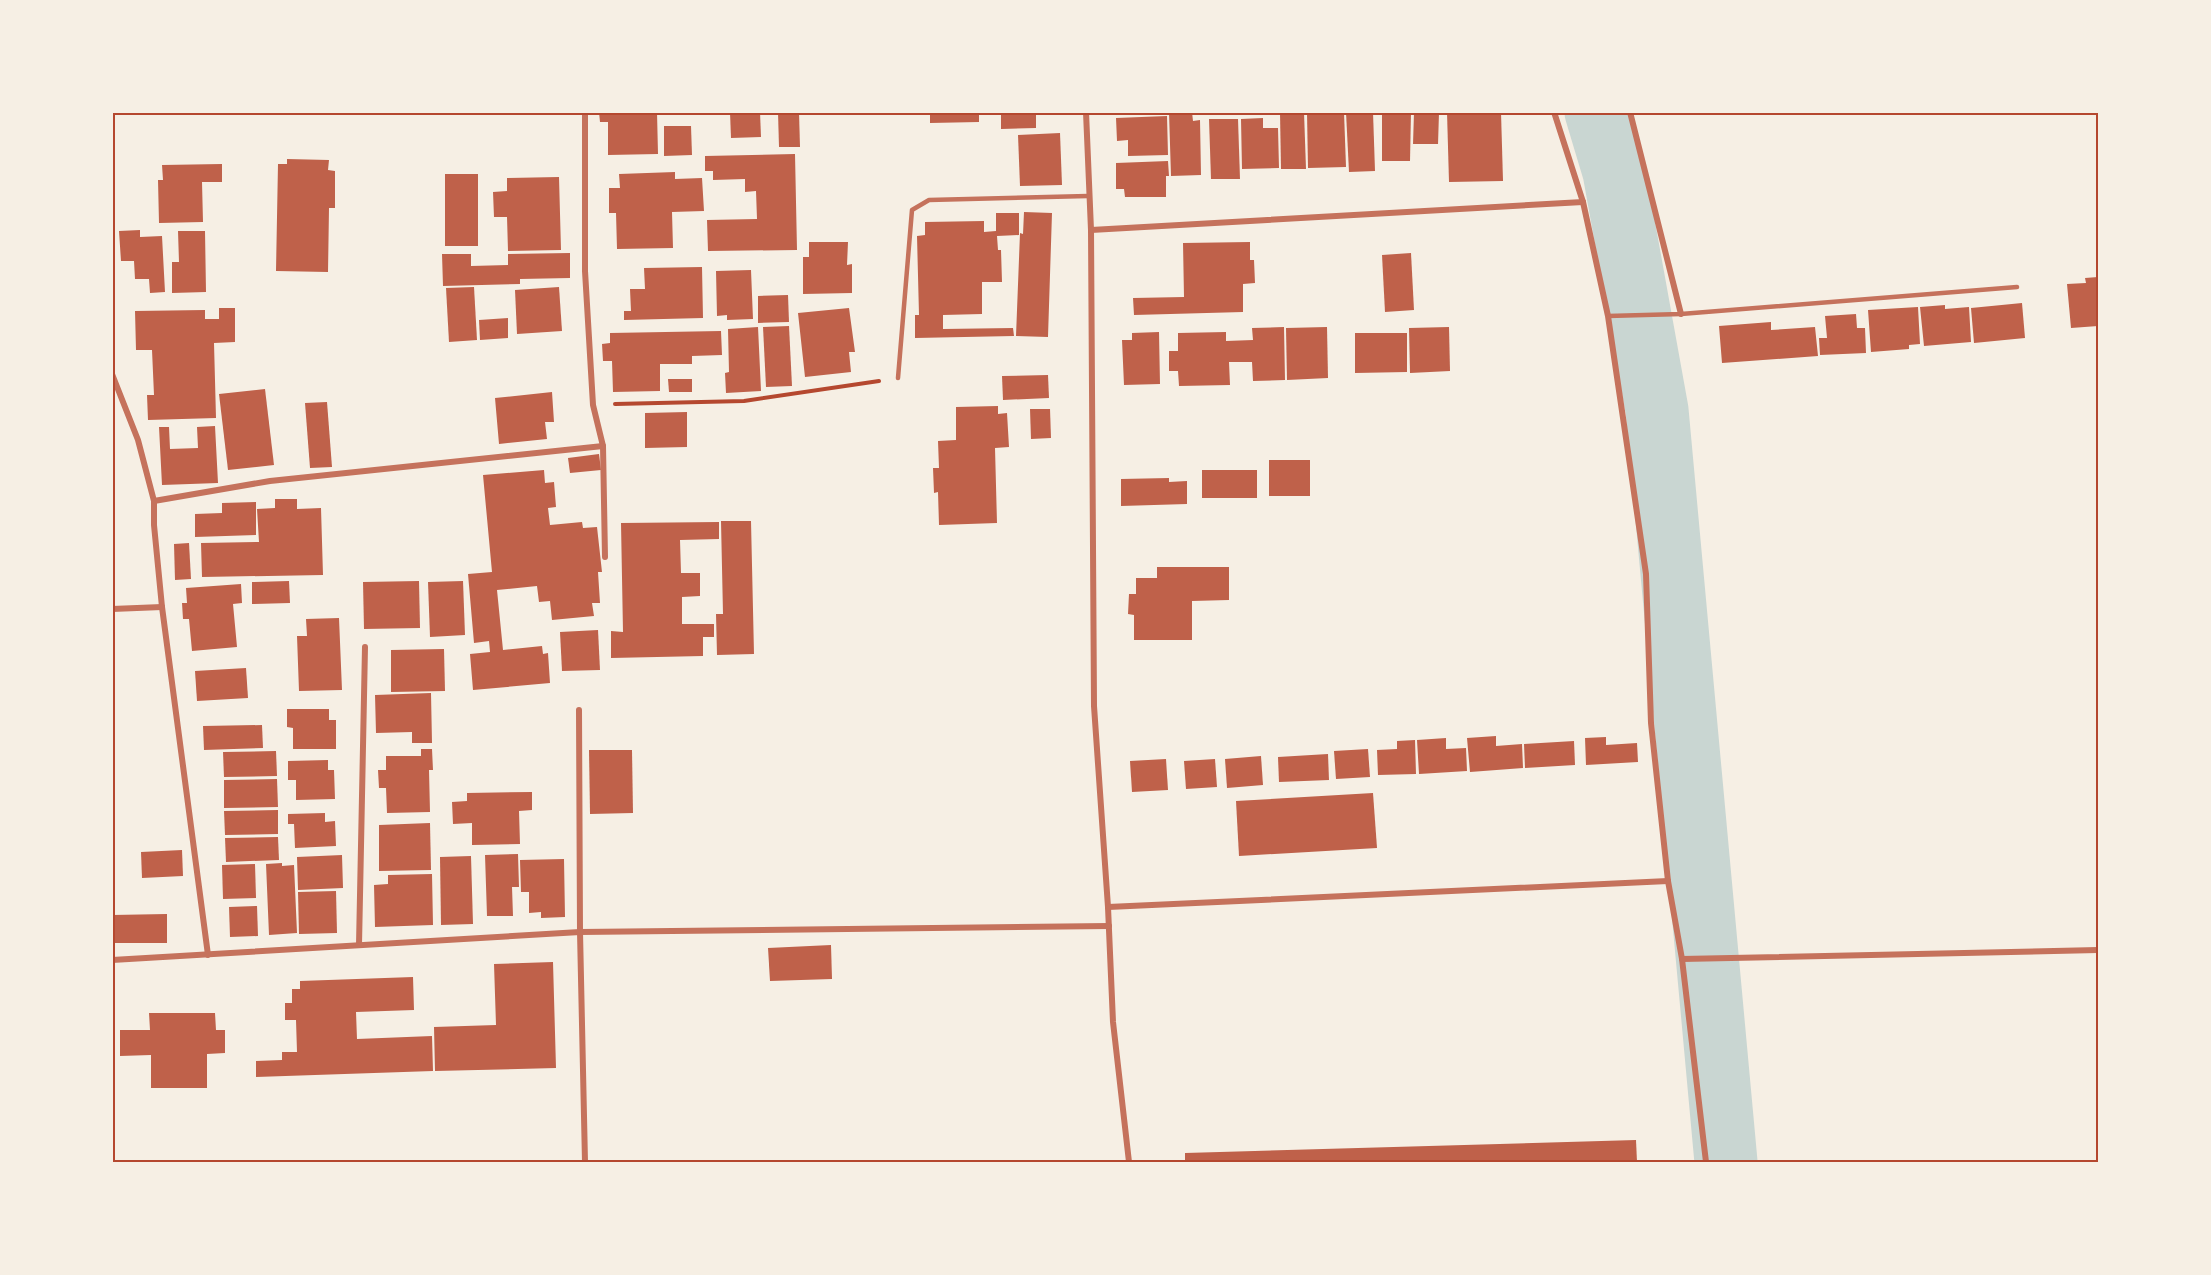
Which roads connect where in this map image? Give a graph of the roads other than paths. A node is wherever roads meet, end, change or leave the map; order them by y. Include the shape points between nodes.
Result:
1 (585, 112) edge
2 (1086, 112) edge
3 (1554, 112) edge
4 (1630, 112) edge
5 (1088, 196) junction
6 (1583, 202) junction
7 (1091, 230) junction
8 (2017, 287) dead end
9 (1682, 314) junction
10 (1608, 316) junction
11 (112, 374) edge
12 (898, 378) road end
13 (603, 446) junction
14 (154, 501) junction
15 (605, 557) dead end
16 (162, 607) junction
17 (112, 609) edge
18 (365, 647) dead end
19 (579, 710) dead end
20 (1668, 881) junction
21 (1108, 907) junction
22 (1109, 926) junction
23 (580, 932) junction
24 (359, 945) junction
25 (2098, 950) edge
26 (208, 955) junction
27 (1682, 959) junction
28 (112, 960) edge
29 (585, 1162) edge
30 (1129, 1162) edge
31 (1706, 1162) edge

1 - 13 street via 585,271 593,405
2 - 5 street
3 - 6 street
4 - 9 street
5 - 7 street
5 - 12 lane via 929,200 912,210
6 - 7 street
6 - 10 street
7 - 21 street via 1094,706
8 - 9 lane
9 - 10 lane
10 - 20 street via 1646,574 1651,723
11 - 14 street via 138,440
13 - 14 street via 270,481
13 - 15 street
14 - 16 street
16 - 17 street
16 - 26 street
18 - 24 street
19 - 23 street
20 - 21 street
20 - 27 street
21 - 22 street
22 - 23 street
22 - 30 street via 1113,1022
23 - 24 street
23 - 29 street
24 - 26 street
25 - 27 street
26 - 28 street
27 - 31 street

